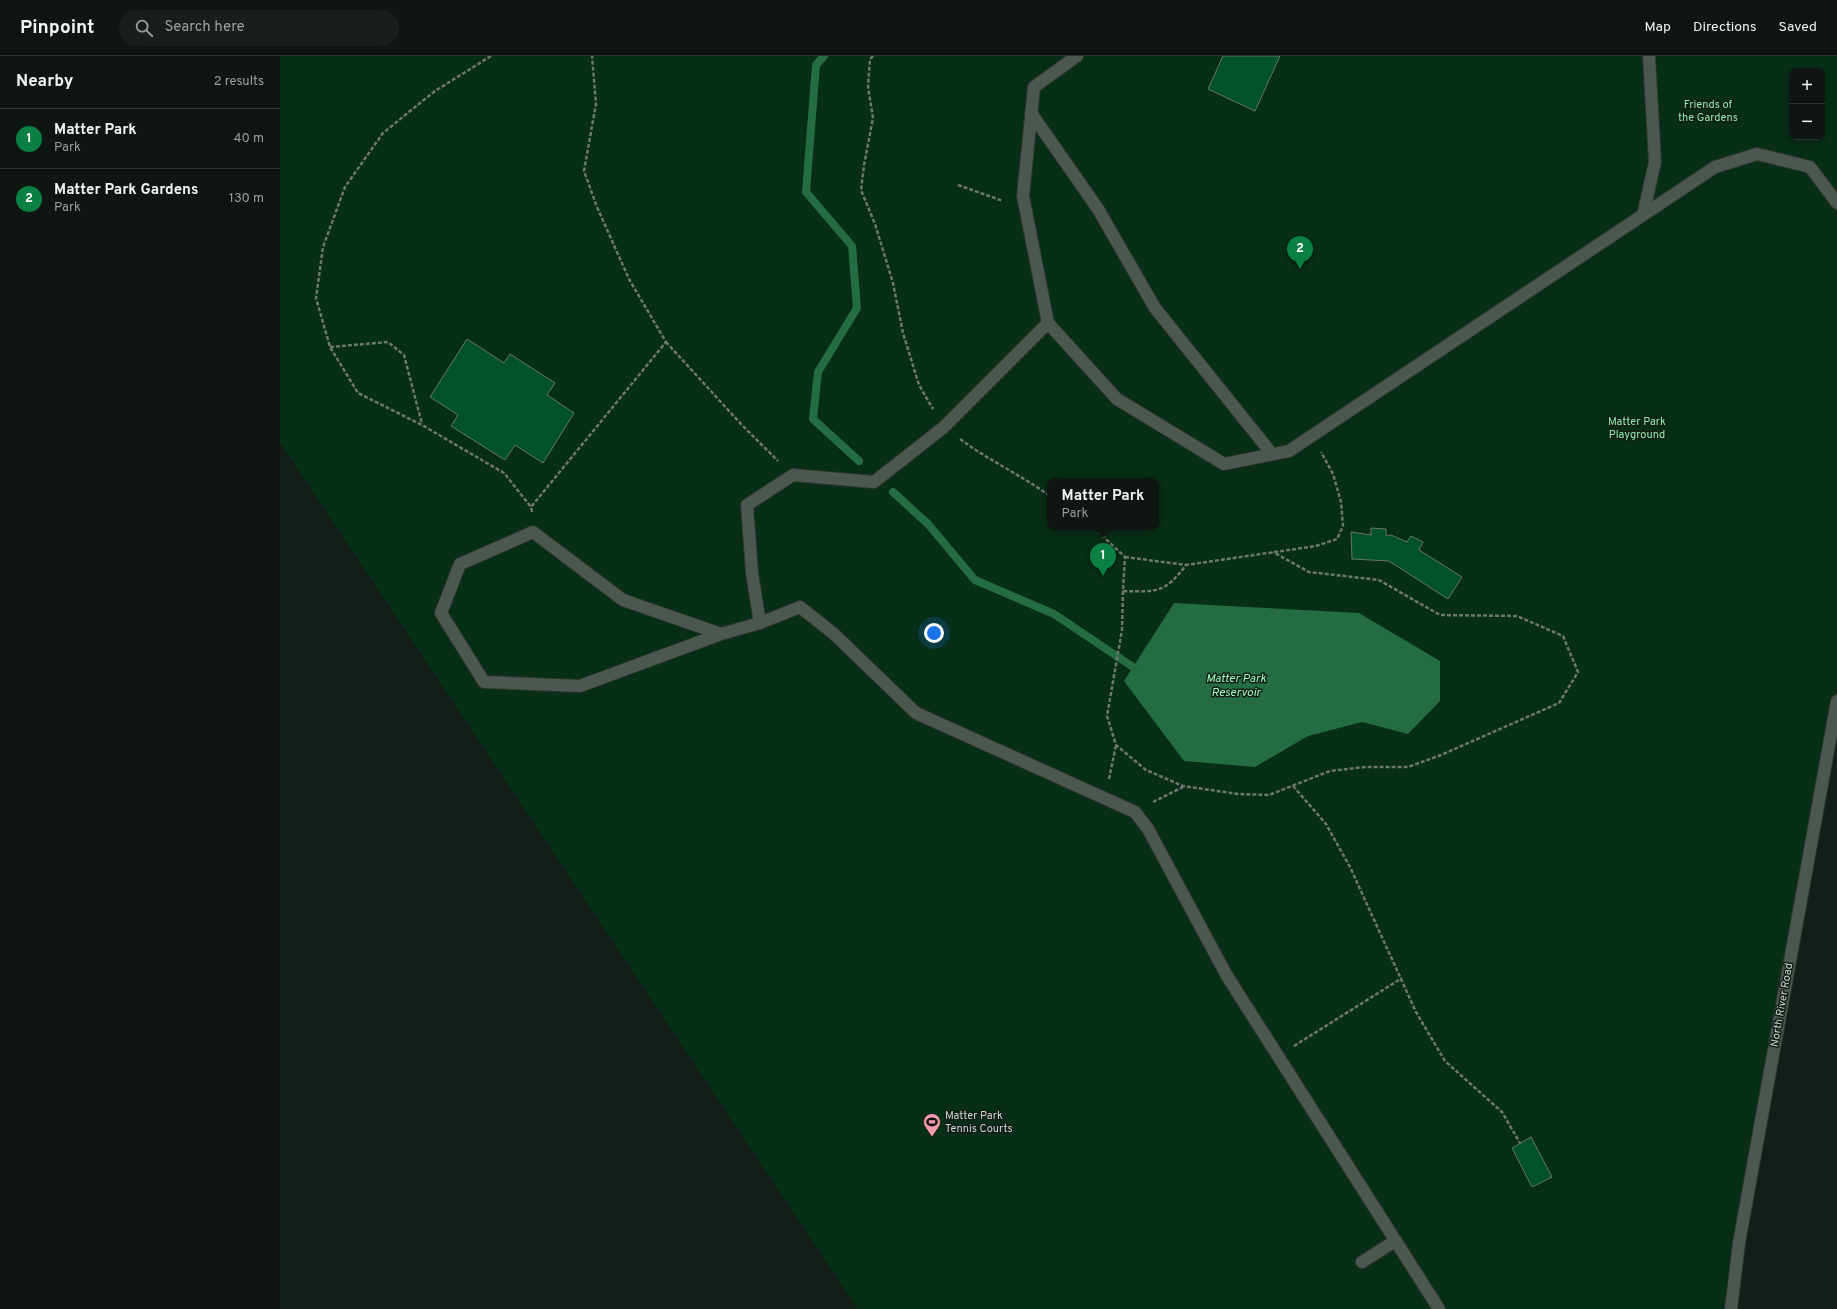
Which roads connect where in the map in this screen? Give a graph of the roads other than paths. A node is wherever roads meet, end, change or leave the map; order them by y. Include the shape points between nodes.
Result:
1 (1078, 56) edge
2 (1649, 56) edge
3 (1031, 114) junction
4 (1837, 203) edge
5 (1643, 215) junction
6 (1048, 323) junction
7 (1272, 454) junction
8 (760, 623) junction
9 (721, 634) junction
10 (1837, 701) edge
11 (1396, 1241) junction
12 (1362, 1262) dead end
13 (1439, 1309) edge
14 (1731, 1309) edge

1 - 3 street via 1034,87
2 - 5 street via 1655,162
3 - 6 street via 1023,196
3 - 7 street via 1098,209 1155,308
4 - 5 street via 1810,167 1757,154 1715,167
5 - 7 street via 1289,451
6 - 7 street via 1116,400 1224,464
6 - 8 street via 944,427 874,482 793,475 747,505 752,573
8 - 9 street
8 - 11 street via 800,607 834,634 916,713 1135,812 1148,829 1227,976
9 - 9 street via 623,600 533,532 460,564 441,613 484,682 580,686
10 - 14 street, North River Road via 1739,1243
11 - 12 street
11 - 13 street

